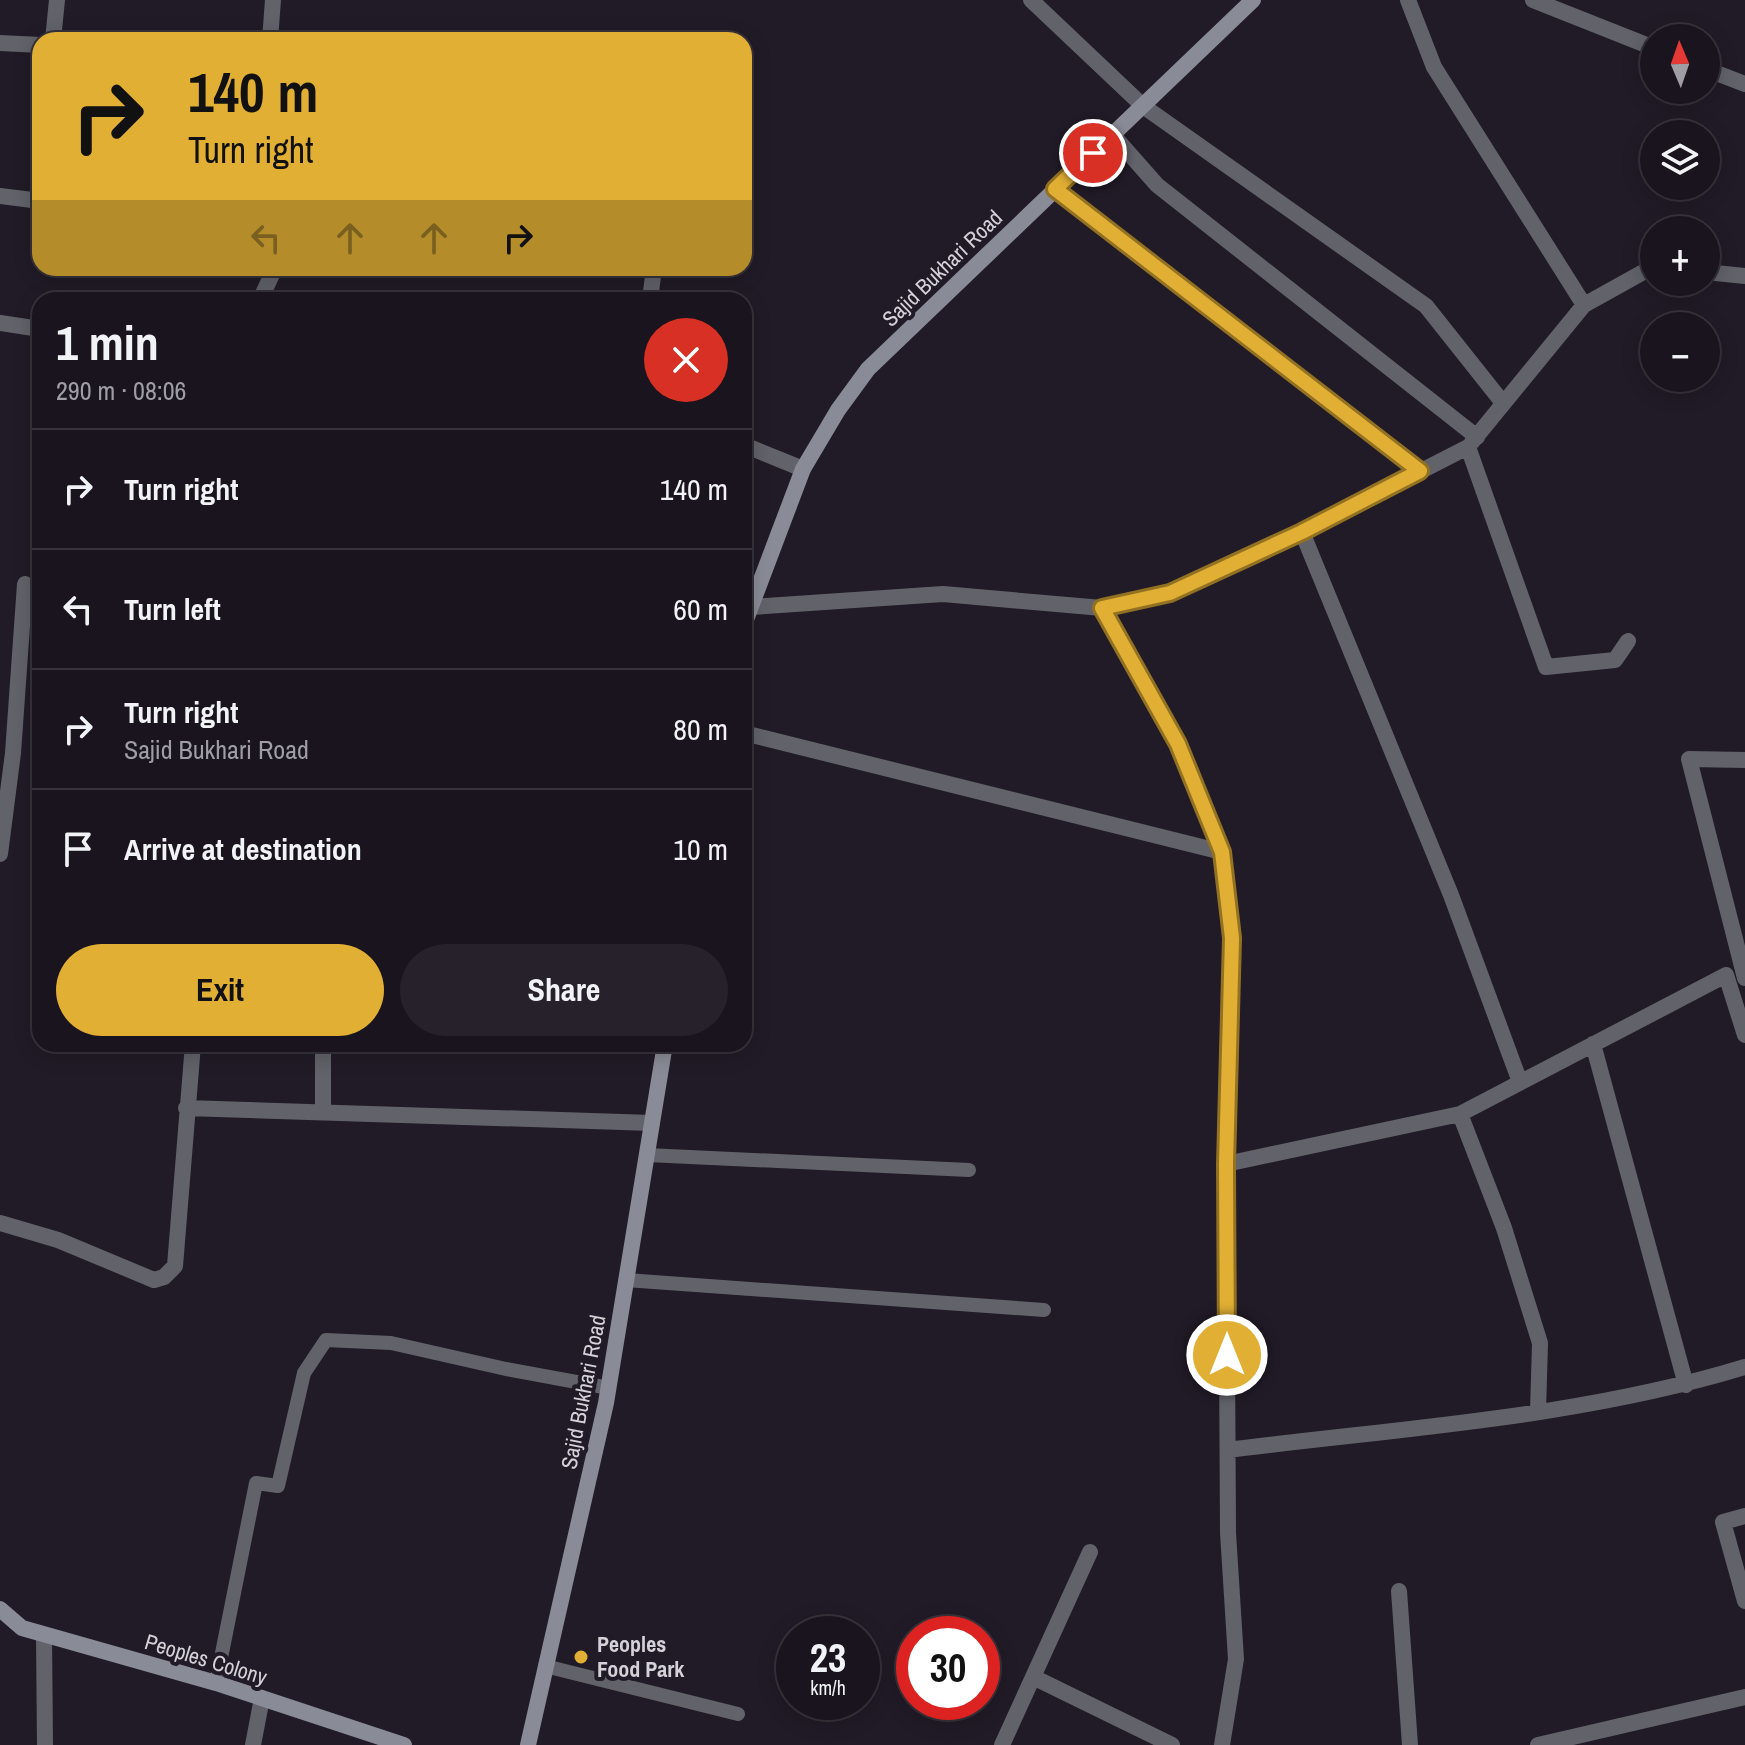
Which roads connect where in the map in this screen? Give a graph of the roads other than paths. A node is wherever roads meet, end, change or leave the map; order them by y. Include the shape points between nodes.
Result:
1 (57, 0) edge
2 (273, 0) edge
3 (1031, 0) edge
4 (1253, 0) edge
5 (1408, 0) edge
6 (1533, 0) edge
7 (54, 32) edge
8 (271, 32) edge
9 (1640, 42) edge
10 (0, 43) edge
11 (32, 45) edge
12 (1720, 74) edge
13 (1745, 84) edge
14 (1143, 106) junction
15 (1112, 134) junction
16 (1055, 189) junction
17 (0, 196) edge
18 (32, 200) edge
19 (1720, 273) edge
20 (1640, 274) edge
21 (1745, 276) edge
22 (1584, 305) junction
23 (0, 323) edge
24 (32, 328) edge
25 (1503, 403) junction
26 (1472, 442) junction
27 (752, 448) edge
28 (803, 469) junction
29 (1420, 471) junction
30 (1302, 532) junction
31 (25, 584) dead end
32 (752, 604) edge
33 (752, 607) edge
34 (1102, 608) junction
35 (1628, 641) dead end
36 (752, 735) edge
37 (1745, 760) edge
38 (1222, 852) junction
39 (0, 854) edge
40 (1726, 975) junction
41 (1745, 978) edge
42 (1745, 996) edge
43 (1745, 1035) edge
44 (1593, 1044) junction
45 (192, 1052) edge
46 (323, 1052) edge
47 (664, 1052) edge
48 (1520, 1082) junction
49 (186, 1108) junction
50 (323, 1112) junction
51 (1460, 1114) junction
52 (652, 1123) junction
53 (647, 1155) junction
54 (1226, 1164) junction
55 (969, 1170) dead end
56 (0, 1223) edge
57 (626, 1280) junction
58 (1044, 1310) dead end
59 (1745, 1367) edge
60 (1686, 1385) junction
61 (609, 1388) junction
62 (1538, 1411) junction
63 (1228, 1450) junction
64 (1745, 1516) edge
65 (1090, 1552) dead end
66 (1399, 1591) dead end
67 (1745, 1601) edge
68 (0, 1609) edge
69 (44, 1635) junction
70 (545, 1666) junction
71 (1033, 1677) junction
72 (216, 1683) junction
73 (1745, 1697) edge
74 (262, 1698) junction
75 (738, 1714) dead end
76 (45, 1745) edge
77 (253, 1745) edge
78 (404, 1745) edge
79 (528, 1745) edge
80 (1002, 1745) edge
81 (1172, 1745) edge
82 (1222, 1745) edge
83 (1410, 1745) edge
84 (1538, 1745) edge

1 - 7 street
2 - 8 street
3 - 14 street
4 - 14 street, Sajid Bukhari Road
5 - 22 street via 1434,67
6 - 9 street
10 - 11 street
12 - 13 street
14 - 15 street, Sajid Bukhari Road
14 - 25 street via 1426,306
15 - 16 street, Sajid Bukhari Road
15 - 26 street via 1157,185
16 - 28 street, Sajid Bukhari Road via 868,369
16 - 29 street
17 - 18 street
19 - 21 street
20 - 22 street
22 - 25 street
23 - 24 street
25 - 26 street
26 - 29 street
26 - 35 street via 1546,667 1615,660
27 - 28 street
28 - 32 street, Sajid Bukhari Road
29 - 30 street
30 - 34 street via 1170,593
30 - 48 street via 1451,895
31 - 39 street
33 - 34 street via 943,594
34 - 38 street via 1178,744
36 - 38 street
37 - 41 street via 1689,759
38 - 54 street via 1232,938
40 - 42 street
40 - 43 street
40 - 44 street
44 - 48 street
44 - 60 street
45 - 49 street
46 - 50 street
47 - 52 street, Sajid Bukhari Road
48 - 51 street
49 - 50 street
49 - 56 street via 175,1266 164,1277 154,1280 58,1240
50 - 52 street
51 - 54 street
51 - 62 street via 1540,1343
52 - 53 street, Sajid Bukhari Road
53 - 55 lane
53 - 57 street, Sajid Bukhari Road
54 - 63 street
57 - 58 lane
57 - 61 street, Sajid Bukhari Road
59 - 60 street
60 - 62 street
61 - 70 street, Sajid Bukhari Road
61 - 72 lane via 391,1343 326,1340 304,1373 278,1486 256,1483
62 - 63 street
63 - 82 street via 1236,1659
64 - 67 street via 1723,1522
65 - 71 street
66 - 83 street
68 - 69 street, Peoples Colony via 22,1628
69 - 72 street, Peoples Colony
69 - 76 street
70 - 75 lane
70 - 79 street, Sajid Bukhari Road
71 - 80 street
71 - 81 street
72 - 74 street, Peoples Colony
73 - 84 street
74 - 77 street
74 - 78 street, Peoples Colony

